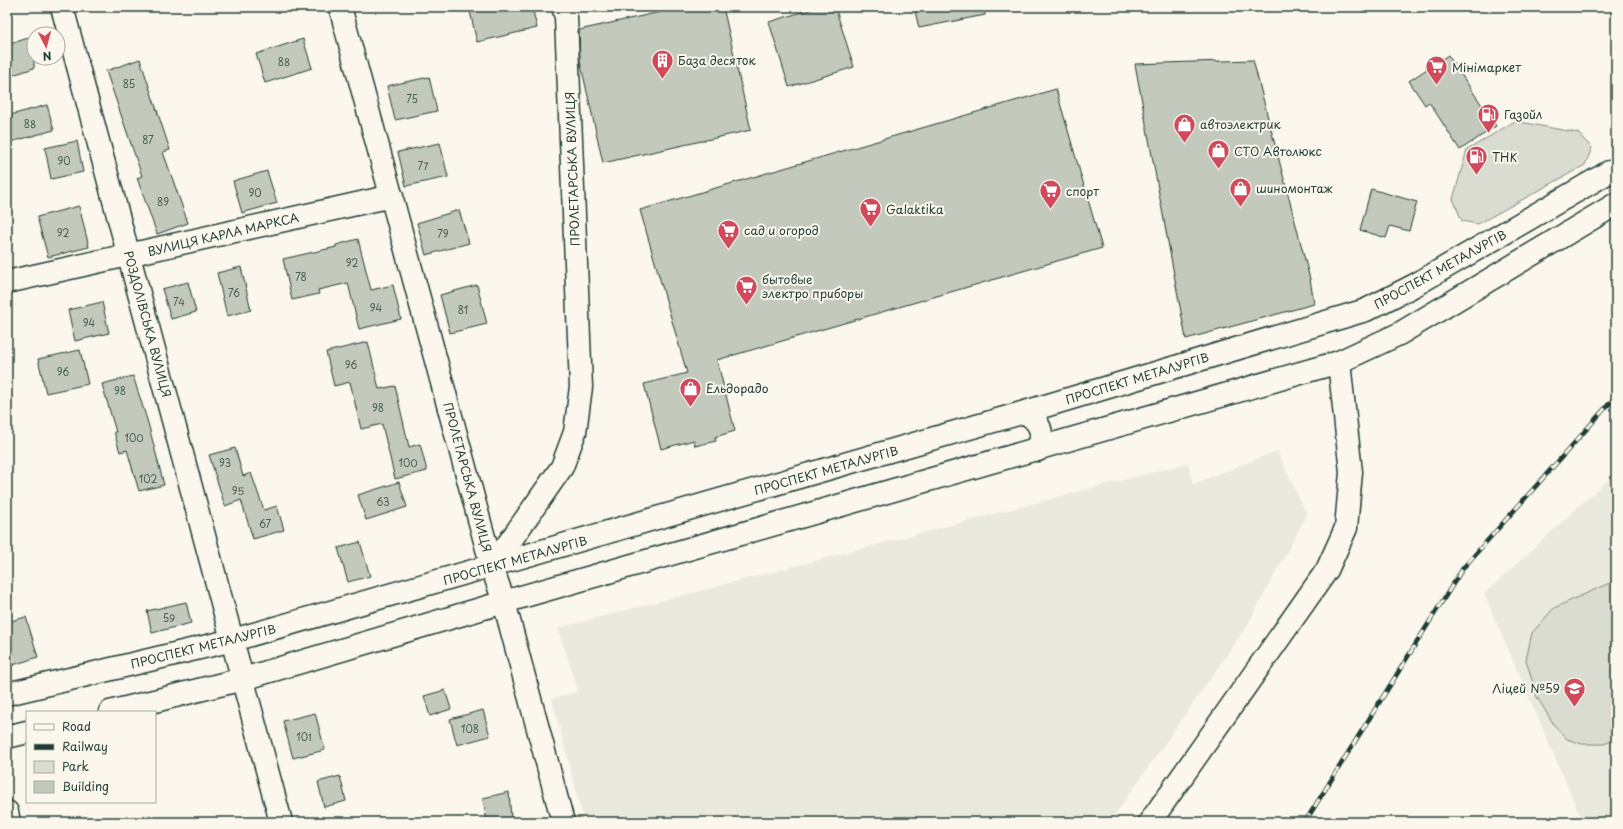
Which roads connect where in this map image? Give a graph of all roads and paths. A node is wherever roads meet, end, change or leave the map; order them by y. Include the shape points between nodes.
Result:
1 (62, 7) edge
2 (340, 7) edge
3 (563, 7) edge
4 (1616, 171) edge
5 (392, 196) junction
6 (1616, 204) edge
7 (129, 255) junction
8 (7, 282) edge
9 (1339, 362) junction
10 (1025, 412) junction
11 (1038, 450) junction
12 (492, 567) junction
13 (504, 602) junction
14 (233, 640) junction
15 (243, 679) junction
16 (7, 694) edge
17 (114, 711) edge
18 (26, 732) edge
19 (7, 737) edge
20 (7, 812) edge
21 (9, 822) edge
22 (281, 822) edge
23 (563, 822) edge
24 (1150, 822) edge

1 - 7 street, РОЗДОЛІВСЬКА ВУЛИЦЯ
2 - 5 street, ПРОЛЕТАРСЬКА ВУЛИЦЯ
3 - 12 street, ПРОЛЕТАРСЬКА ВУЛИЦЯ via 566,24 581,387 575,432 562,467
4 - 10 street, ПРОСПЕКТ МЕТАЛУРГІВ via 1609,172 1415,285 1366,310
5 - 7 street, ВУЛИЦЯ КАРЛА МАРКСА
5 - 12 street, ПРОЛЕТАРСЬКА ВУЛИЦЯ
6 - 9 street via 1399,334
7 - 8 street, ВУЛИЦЯ КАРЛА МАРКСА
7 - 14 street, РОЗДОЛІВСЬКА ВУЛИЦЯ
9 - 11 street
9 - 24 street via 1351,472 1346,528 1327,570
10 - 11 street via 1035,419 1040,429 1042,440
10 - 12 street, ПРОСПЕКТ МЕТАЛУРГІВ
11 - 13 street
12 - 13 street
12 - 14 street, ПРОСПЕКТ МЕТАЛУРГІВ
13 - 15 street
13 - 23 street
14 - 15 street, РОЗДОЛІВСЬКА ВУЛИЦЯ
14 - 16 street, ПРОСПЕКТ МЕТАЛУРГІВ
15 - 17 street
15 - 22 street
18 - 19 street
20 - 21 street

